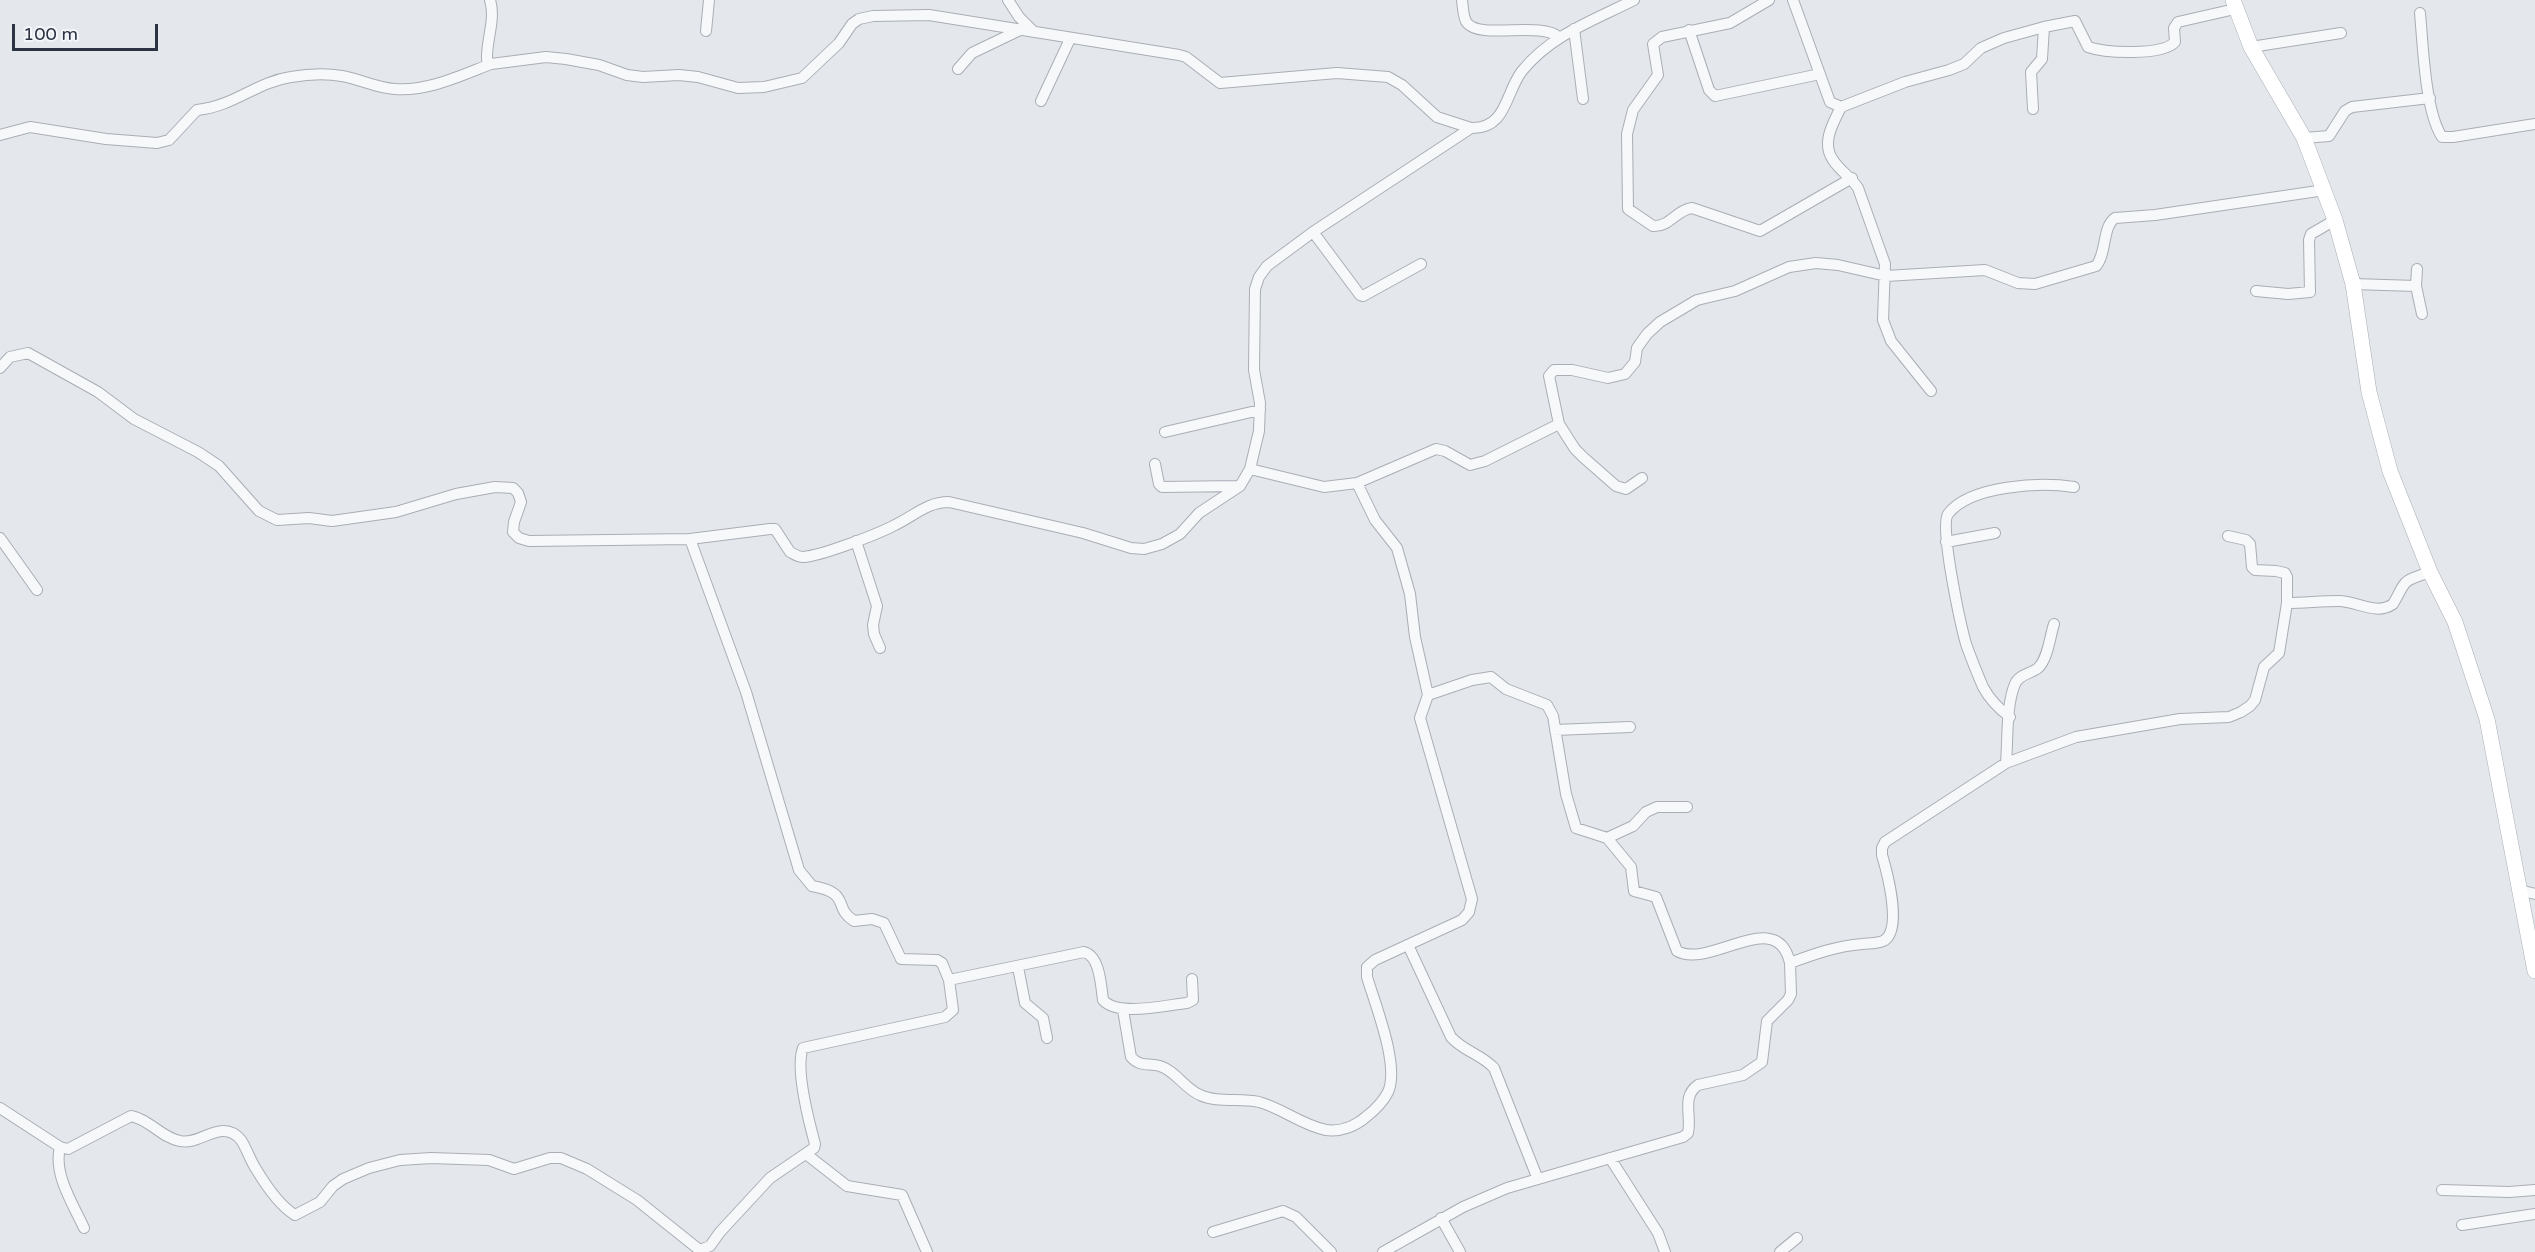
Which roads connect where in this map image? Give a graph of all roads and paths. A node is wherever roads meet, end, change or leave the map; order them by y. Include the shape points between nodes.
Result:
1 (490, 0) edge
2 (709, 0) edge
3 (1008, 0) edge
4 (1462, 0) edge
5 (1634, 0) edge
6 (1769, 0) edge
7 (1793, 0) edge
8 (2234, 4) edge
9 (2420, 13) dead end
10 (2044, 27) junction
11 (1574, 29) junction
12 (1027, 30) junction
13 (1689, 30) junction
14 (706, 31) dead end
15 (2341, 33) dead end
16 (1559, 37) junction
17 (1070, 39) junction
18 (2251, 47) junction
19 (491, 64) junction
20 (958, 69) dead end
21 (1820, 74) junction
22 (2430, 98) junction
23 (1583, 99) dead end
24 (1041, 101) dead end
25 (1841, 107) junction
26 (2033, 109) dead end
27 (2535, 124) edge
28 (1472, 129) junction
29 (0, 135) edge
30 (2304, 138) junction
31 (1852, 178) junction
32 (2325, 190) junction
33 (2335, 220) junction
34 (1313, 232) junction
35 (1421, 264) dead end
36 (2417, 269) dead end
37 (1886, 276) junction
38 (2353, 284) junction
39 (2416, 286) junction
40 (2256, 291) dead end
41 (2422, 314) dead end
42 (0, 368) edge
43 (1931, 391) dead end
44 (1260, 410) junction
45 (1559, 424) junction
46 (1165, 432) dead end
47 (1155, 464) dead end
48 (1250, 469) junction
49 (1642, 478) dead end
50 (1357, 483) junction
51 (1240, 486) junction
52 (2074, 487) dead end
53 (1995, 533) dead end
54 (2228, 536) dead end
55 (0, 538) edge
56 (690, 539) junction
57 (856, 540) junction
58 (1946, 542) junction
59 (2430, 572) junction
60 (37, 590) dead end
61 (2287, 603) junction
62 (2054, 624) dead end
63 (880, 648) dead end
64 (1428, 695) junction
65 (2010, 717) junction
66 (1630, 727) dead end
67 (1556, 730) junction
68 (2006, 763) junction
69 (1687, 807) dead end
70 (1607, 838) junction
71 (2519, 890) junction
72 (2535, 894) edge
73 (1408, 945) junction
74 (1790, 963) junction
75 (1018, 967) junction
76 (2535, 970) edge
77 (1192, 979) dead end
78 (949, 980) junction
79 (1123, 1010) junction
80 (1047, 1038) dead end
81 (0, 1108) edge
82 (60, 1147) junction
83 (806, 1154) junction
84 (1610, 1158) junction
85 (1537, 1178) junction
86 (2442, 1190) dead end
87 (2535, 1190) edge
88 (2535, 1214) edge
89 (1441, 1218) junction
90 (2462, 1225) dead end
91 (84, 1228) dead end
92 (1213, 1232) dead end
93 (1797, 1238) dead end
94 (701, 1251) edge
95 (927, 1252) edge
96 (1331, 1252) edge
97 (1383, 1252) edge
98 (1460, 1252) edge
99 (1665, 1252) edge
100 (1780, 1252) edge

1 - 19 street via 493,14 486,47
2 - 14 street
3 - 12 street
4 - 16 street via 1465,20 1473,27 1545,31
5 - 11 street
6 - 13 street via 1730,23
7 - 21 street
8 - 10 street via 2178,22 2174,44 2165,49 2139,52 2088,47 2075,21
8 - 18 street
9 - 22 street
10 - 25 street via 1983,47 1964,64 1949,70
10 - 26 street via 2042,59 2031,72
11 - 16 street
11 - 23 street
12 - 17 street
12 - 19 street via 929,15 859,19 802,78 764,87 738,88 679,75 627,75 584,61 556,58
12 - 20 street via 972,53
13 - 21 street via 1709,90 1715,96
13 - 31 street via 1662,37 1653,44 1658,75 1633,110 1627,134 1628,209 1653,226 1665,225 1681,211 1692,208 1760,231
15 - 18 street
16 - 28 street via 1522,71 1497,120
17 - 24 street
17 - 28 street via 1186,57 1220,83 1337,73 1389,77 1437,117
18 - 30 street
19 - 29 street via 415,89 381,88 340,75 288,77 269,82 232,102 197,110 169,140 157,142 106,139 30,127
21 - 25 street via 1830,102
22 - 27 street via 2435,124 2446,138
22 - 30 street via 2352,107 2329,136
25 - 31 street via 1830,128 1828,151
28 - 34 street
30 - 32 street
31 - 37 street
32 - 33 street
32 - 37 street via 2115,218 2109,225 2096,266 2035,284 2018,283 1985,270
33 - 38 street
33 - 40 street via 2314,230 2309,240 2310,292
34 - 35 street via 1363,296
34 - 44 street via 1267,266 1255,289 1254,370
36 - 39 street
37 - 43 street via 1883,320 1891,341
37 - 45 street via 1816,263 1789,267 1735,291 1697,300 1647,334 1625,374 1608,378 1572,370 1552,371 1549,376
38 - 39 street
38 - 59 street via 2379,432 2402,508
39 - 41 street
42 - 56 street via 10,357 28,353 219,466 259,511 277,520 332,521 396,512 495,487 513,488 518,493 521,502 513,532 529,541
44 - 46 street
44 - 48 street
45 - 49 street via 1575,449 1616,486 1626,489
45 - 50 street via 1485,461 1470,465 1436,449
47 - 51 street via 1162,487
48 - 50 street via 1318,486
48 - 51 street
50 - 64 street via 1375,520 1397,548 1410,594
51 - 57 street via 1199,513 1180,534 1144,549 949,502 928,505 894,526
52 - 58 street via 2055,484 1985,492 1948,514
53 - 58 street
54 - 61 street via 2250,544 2255,570 2285,573
55 - 60 street
56 - 57 street via 775,530 790,552 803,557
56 - 78 street via 746,692 799,870 812,886 836,893 854,921 884,923 901,959 939,961
57 - 63 street via 877,606 873,625
58 - 65 street via 1968,648 1984,688
59 - 61 street via 2407,581 2393,604 2383,608 2342,601
59 - 71 street via 2455,622 2487,719
61 - 68 street via 2279,653 2264,667 2255,700 2241,712 2229,717 2180,719 2085,734
62 - 65 street via 2043,661 2015,684
64 - 67 street via 1491,677 1506,689 1547,705
64 - 73 street via 1420,718 1472,899 1462,920
65 - 68 street
66 - 67 street
67 - 70 street via 1575,828
68 - 74 street via 1885,842 1882,855 1893,904 1892,926 1885,940 1840,947
69 - 70 street via 1657,807 1633,826
70 - 74 street via 1630,867 1634,891 1656,897 1677,951 1696,955 1751,939 1770,938 1788,952
71 - 72 street
71 - 76 street
73 - 79 street via 1367,967 1389,1052 1389,1090 1380,1105 1358,1124 1341,1130 1308,1125 1259,1102 1203,1097 1160,1066 1135,1062 1128,1052
73 - 85 street via 1451,1037 1494,1068
74 - 84 street via 1791,994 1767,1021 1760,1065 1743,1075 1698,1084 1692,1089 1688,1097 1688,1134
75 - 78 street
75 - 79 street via 1088,952 1095,960 1103,1000
75 - 80 street via 1025,1003 1043,1018
77 - 79 street via 1193,1000 1187,1003
78 - 83 street via 953,1010 950,1015 803,1048 804,1099 815,1144
81 - 82 street
82 - 91 street via 60,1174
82 - 94 street via 78,1145 130,1116 179,1142 211,1132 228,1132 241,1141 256,1169 295,1215 320,1202 343,1179 400,1160 489,1160 514,1169 561,1158 637,1200
83 - 94 street via 770,1178 710,1246
83 - 95 street via 853,1189 900,1193
84 - 85 street
84 - 99 street via 1658,1233
85 - 89 street
86 - 87 street
88 - 90 street
89 - 97 street
89 - 98 street
92 - 96 street via 1283,1211 1296,1217
93 - 100 street

